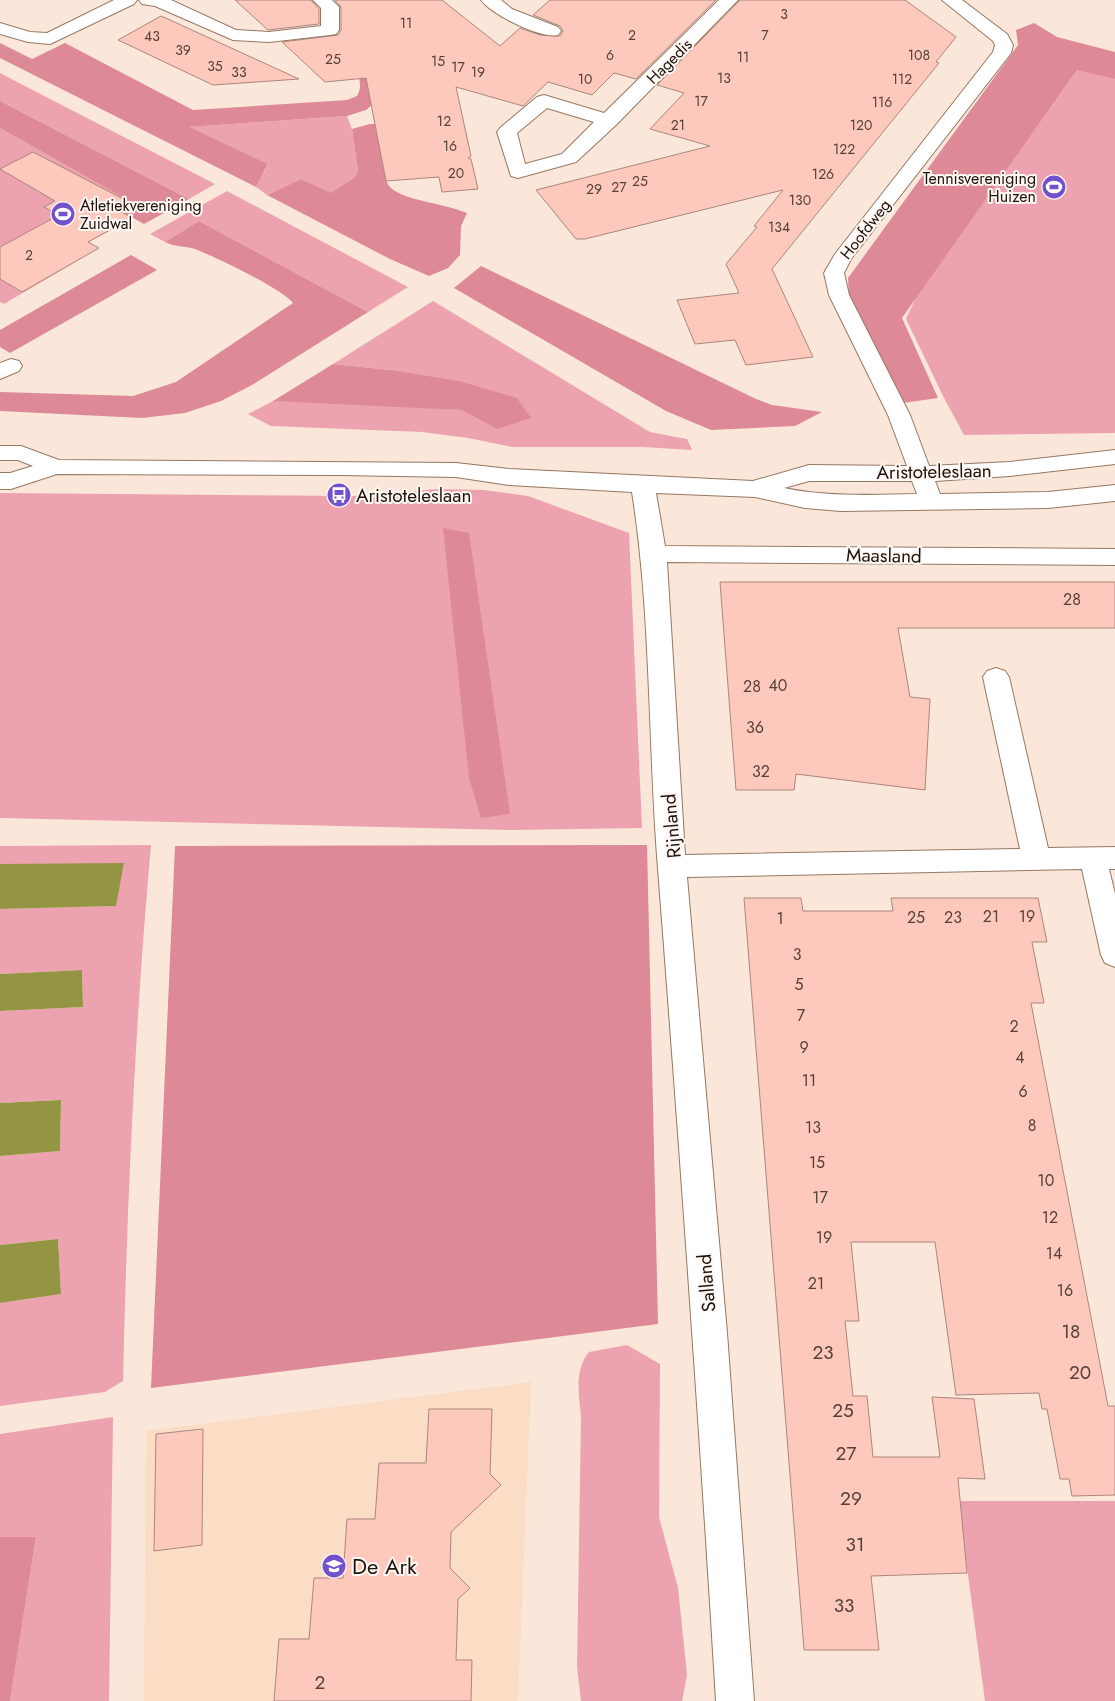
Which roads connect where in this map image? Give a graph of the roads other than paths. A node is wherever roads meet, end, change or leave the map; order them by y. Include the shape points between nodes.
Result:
1 (128, 0) edge
2 (148, 0) edge
3 (322, 0) edge
4 (490, 0) edge
5 (728, 0) edge
6 (951, 0) edge
7 (0, 28) edge
8 (552, 31) dead end
9 (609, 121) junction
10 (0, 453) edge
11 (1115, 456) edge
12 (56, 467) junction
13 (922, 474) junction
14 (0, 481) edge
15 (643, 485) junction
16 (755, 489) junction
17 (1115, 493) edge
18 (930, 501) junction
19 (654, 554) junction
20 (1115, 556) edge
21 (996, 677) dead end
22 (1036, 858) junction
23 (1104, 858) edge
24 (672, 866) junction
25 (1115, 955) edge
26 (735, 1701) edge

1 - 7 street via 50,39 28,37
2 - 3 street via 233,35 269,37 330,30 330,7
4 - 8 street via 506,13
5 - 9 street, Hagedis
6 - 13 street, Hoofdweg via 1000,38 1004,45 1002,53 842,258 834,273 839,295 897,410
9 - 9 street, Hagedis via 569,158 518,172 507,132 544,101
10 - 12 street, Aristoteleslaan via 20,453
11 - 13 street, Aristoteleslaan via 1010,470
12 - 14 street, Aristoteleslaan via 11,481
12 - 15 street, Aristoteleslaan via 456,470 509,477
13 - 16 street, Aristoteleslaan via 809,473
13 - 18 street, Hoofdweg
15 - 16 street, Aristoteleslaan
15 - 19 street, Rijnland
16 - 18 street, Aristoteleslaan via 805,500 841,503
17 - 18 street, Aristoteleslaan via 1048,500
19 - 20 street, Maasland
19 - 24 street, Rijnland
21 - 22 street
22 - 23 street, Rijnland
22 - 24 street, Rijnland
23 - 25 street
24 - 26 street, Salland via 710,1333

